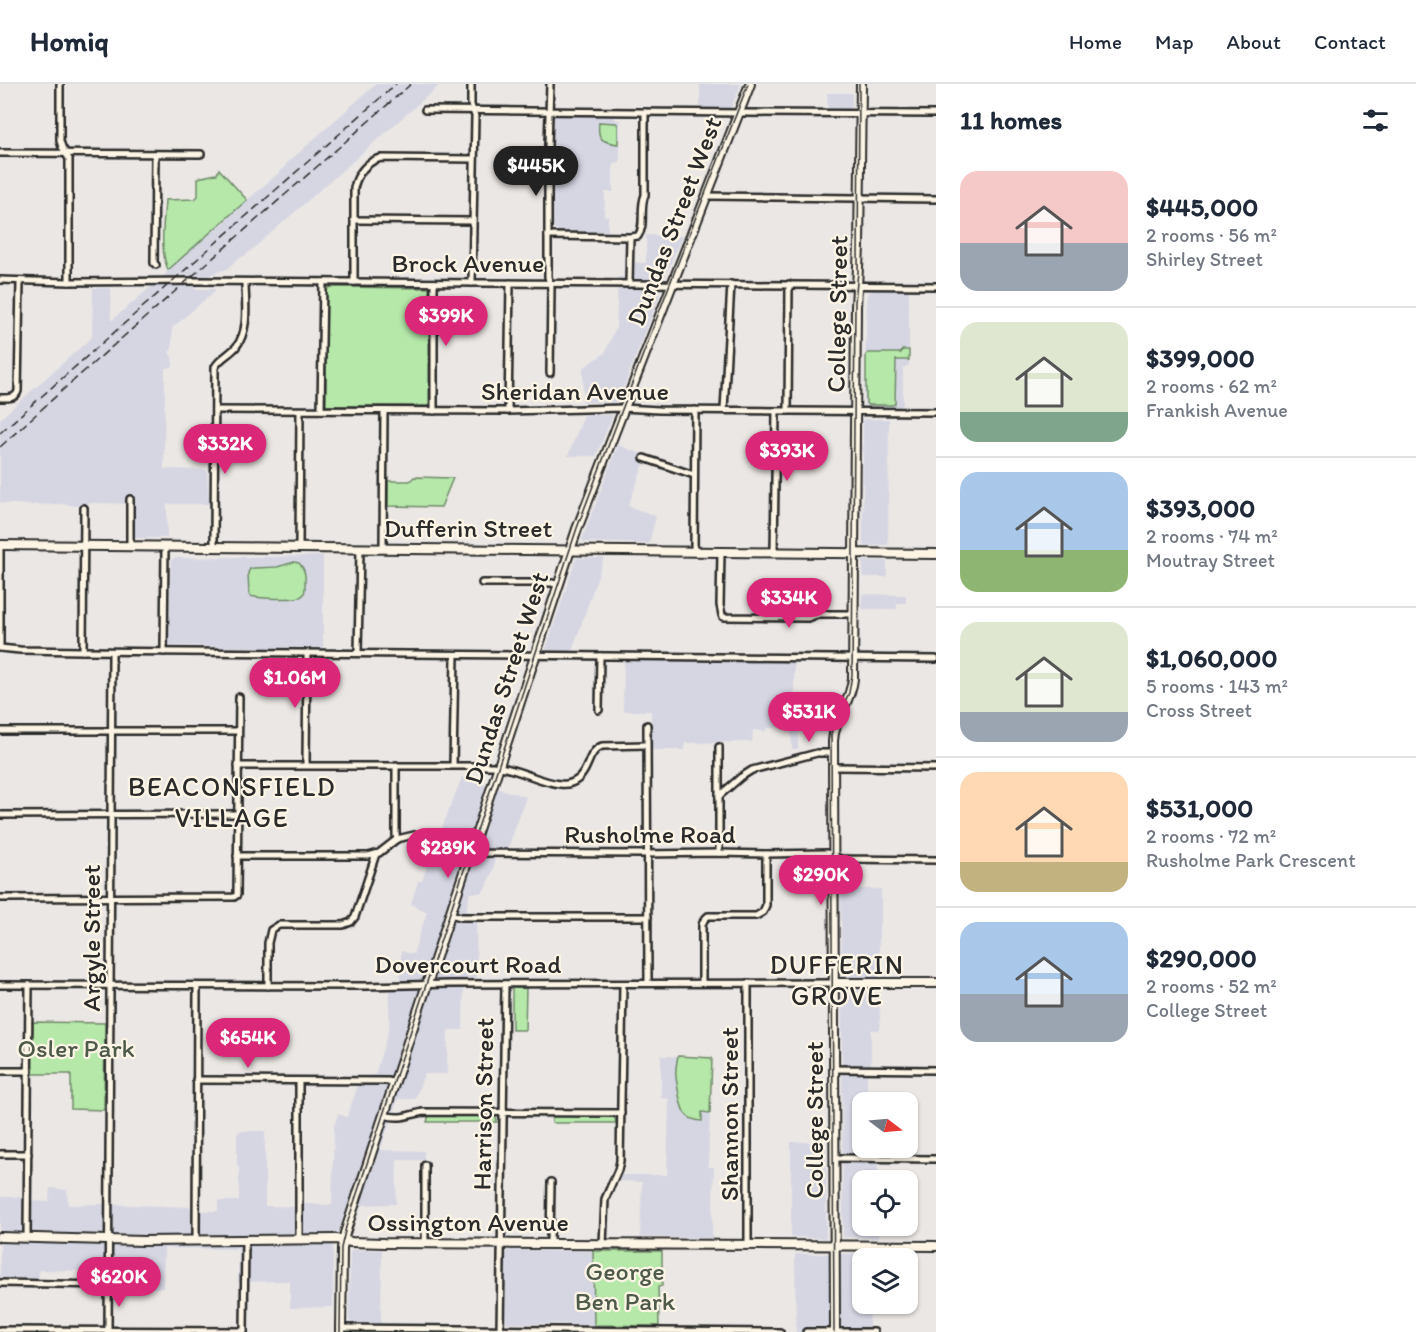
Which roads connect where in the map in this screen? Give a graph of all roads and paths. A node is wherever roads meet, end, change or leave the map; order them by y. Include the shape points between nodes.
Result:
1 (60, 84) edge
2 (471, 84) edge
3 (550, 84) edge
4 (750, 84) edge
5 (861, 84) edge
6 (425, 110) dead end
7 (473, 110) junction
8 (550, 111) junction
9 (645, 112) junction
10 (738, 112) junction
11 (860, 114) junction
12 (936, 114) edge
13 (0, 153) edge
14 (66, 153) junction
15 (155, 154) junction
16 (201, 154) dead end
17 (474, 159) junction
18 (706, 196) junction
19 (860, 199) junction
20 (936, 200) edge
21 (354, 220) junction
22 (473, 221) junction
23 (548, 236) junction
24 (630, 237) junction
25 (156, 266) dead end
26 (0, 280) edge
27 (20, 281) junction
28 (69, 282) junction
29 (245, 282) junction
30 (323, 282) junction
31 (354, 282) junction
32 (434, 283) junction
33 (472, 283) junction
34 (510, 283) junction
35 (549, 283) junction
36 (629, 284) junction
37 (672, 284) junction
38 (731, 284) junction
39 (789, 284) junction
40 (858, 284) junction
41 (936, 285) edge
42 (550, 373) dead end
43 (0, 398) edge
44 (624, 408) junction
45 (215, 410) junction
46 (321, 410) junction
47 (695, 410) junction
48 (724, 410) junction
49 (300, 411) junction
50 (384, 411) junction
51 (434, 411) junction
52 (508, 411) junction
53 (776, 411) junction
54 (788, 411) junction
55 (856, 412) junction
56 (936, 412) edge
57 (644, 458) dead end
58 (694, 476) junction
59 (130, 499) dead end
60 (84, 508) dead end
61 (0, 545) edge
62 (84, 546) junction
63 (130, 546) junction
64 (165, 546) junction
65 (214, 547) junction
66 (299, 548) junction
67 (360, 549) junction
68 (383, 549) junction
69 (570, 550) junction
70 (694, 552) junction
71 (721, 552) junction
72 (774, 552) junction
73 (855, 553) junction
74 (936, 554) edge
75 (482, 582) dead end
76 (559, 585) junction
77 (854, 614) junction
78 (0, 648) edge
79 (83, 651) junction
80 (112, 652) junction
81 (164, 652) junction
82 (307, 653) junction
83 (358, 653) junction
84 (455, 655) junction
85 (536, 655) junction
86 (600, 656) junction
87 (854, 657) junction
88 (936, 659) edge
89 (239, 697) dead end
90 (599, 710) dead end
91 (647, 725) dead end
92 (0, 731) edge
93 (111, 731) junction
94 (238, 731) junction
95 (646, 745) junction
96 (719, 747) dead end
97 (833, 753) junction
98 (306, 765) junction
99 (396, 765) junction
100 (453, 765) junction
101 (238, 766) junction
102 (499, 766) junction
103 (833, 767) junction
104 (936, 768) edge
105 (719, 796) junction
106 (237, 814) junction
107 (0, 815) edge
108 (111, 815) junction
109 (397, 839) junction
110 (471, 851) junction
111 (719, 853) junction
112 (376, 854) junction
113 (648, 854) junction
114 (766, 854) junction
115 (237, 856) junction
116 (833, 856) junction
117 (936, 860) edge
118 (0, 898) edge
119 (111, 898) junction
120 (450, 914) junction
121 (648, 916) junction
122 (648, 983) junction
123 (702, 983) junction
124 (748, 983) junction
125 (834, 983) junction
126 (936, 983) edge
127 (505, 984) junction
128 (623, 984) junction
129 (0, 985) edge
130 (110, 985) junction
131 (427, 985) junction
132 (29, 986) junction
133 (197, 986) junction
134 (268, 986) junction
135 (834, 1069) junction
136 (936, 1070) edge
137 (0, 1071) edge
138 (28, 1071) junction
139 (196, 1080) junction
140 (299, 1081) junction
141 (395, 1083) junction
142 (503, 1113) junction
143 (621, 1113) junction
144 (384, 1115) junction
145 (0, 1154) edge
146 (28, 1154) junction
147 (835, 1158) junction
148 (936, 1159) edge
149 (425, 1165) dead end
150 (551, 1182) dead end
151 (0, 1237) edge
152 (27, 1238) junction
153 (109, 1240) junction
154 (245, 1240) junction
155 (299, 1240) junction
156 (196, 1241) junction
157 (343, 1241) junction
158 (425, 1243) junction
159 (501, 1243) junction
160 (550, 1243) junction
161 (603, 1244) junction
162 (748, 1245) junction
163 (836, 1245) junction
164 (936, 1246) edge
165 (0, 1284) edge
166 (108, 1285) junction
167 (0, 1330) edge
168 (341, 1330) edge
169 (500, 1330) edge
170 (244, 1331) edge
171 (108, 1332) edge
172 (780, 1332) edge
173 (806, 1332) edge
174 (836, 1332) edge
175 (874, 1332) edge

1 - 14 street via 60,141
2 - 7 street
3 - 8 street
4 - 10 main road, Dundas Street West
5 - 11 main road, College Street
6 - 7 street
7 - 8 street
7 - 17 street
8 - 9 street
8 - 23 street
9 - 10 street
9 - 24 street via 641,231
10 - 11 street
10 - 18 main road, Dundas Street West
11 - 12 street
11 - 19 main road, College Street
13 - 14 street
14 - 15 street
14 - 28 street
15 - 16 street
15 - 25 street
17 - 21 street via 376,159 355,183
17 - 22 street
18 - 19 street
18 - 37 main road, Dundas Street West
19 - 20 street
19 - 40 main road, College Street
21 - 22 street
21 - 31 street
22 - 33 street
23 - 24 street
23 - 35 street
24 - 36 street
26 - 27 street, Brock Avenue
27 - 28 street, Brock Avenue
27 - 43 street via 18,391 14,397
28 - 29 street, Brock Avenue
29 - 30 street, Brock Avenue
29 - 45 street via 243,335 215,367
30 - 31 street, Brock Avenue
30 - 46 street
31 - 32 street, Brock Avenue
32 - 33 street, Brock Avenue
32 - 51 street
33 - 34 street, Brock Avenue
34 - 35 street, Brock Avenue
34 - 52 street
35 - 36 street, Brock Avenue
35 - 42 street
36 - 37 street, Brock Avenue
37 - 38 street, Brock Avenue
37 - 44 main road, Dundas Street West
38 - 39 street, Brock Avenue
38 - 48 street
39 - 40 street, Brock Avenue
39 - 54 street
40 - 41 street, Brock Avenue
40 - 55 main road, College Street
44 - 47 street, Sheridan Avenue
44 - 52 street, Sheridan Avenue
44 - 69 main road, Dundas Street West
45 - 49 street, Sheridan Avenue
45 - 65 street
46 - 49 street, Sheridan Avenue
46 - 50 street, Sheridan Avenue
47 - 48 street, Sheridan Avenue
47 - 58 street
48 - 53 street, Sheridan Avenue
49 - 66 street
50 - 51 street, Sheridan Avenue
50 - 68 street
51 - 52 street, Sheridan Avenue
53 - 54 street, Sheridan Avenue
53 - 72 street
54 - 55 street, Sheridan Avenue
55 - 56 street, Sheridan Avenue
55 - 73 main road, College Street
57 - 58 street
58 - 70 street
59 - 63 street
60 - 62 street
61 - 62 main road, Dufferin Street
61 - 78 street
62 - 63 main road, Dufferin Street
62 - 79 street
63 - 64 main road, Dufferin Street
64 - 65 main road, Dufferin Street
64 - 81 street
65 - 66 main road, Dufferin Street
66 - 67 main road, Dufferin Street
67 - 68 main road, Dufferin Street
67 - 83 street
68 - 69 main road, Dufferin Street
69 - 70 main road, Dufferin Street
69 - 76 main road, Dundas Street West
70 - 71 main road, Dufferin Street
71 - 72 main road, Dufferin Street
71 - 77 street via 723,617
72 - 73 main road, Dufferin Street
73 - 74 main road, Dufferin Street
73 - 77 main road, College Street
75 - 76 street
76 - 85 main road, Dundas Street West
77 - 87 main road, College Street
78 - 79 street
79 - 80 street
80 - 81 street
80 - 93 street, Argyle Street
81 - 82 street
82 - 83 street
82 - 98 street
83 - 84 street
84 - 85 street
84 - 100 street
85 - 86 street
85 - 102 main road, Dundas Street West
86 - 87 street
86 - 90 street
87 - 88 street
87 - 97 main road, College Street via 852,688 834,728
89 - 94 street
91 - 95 street
92 - 93 street
93 - 94 street
93 - 108 street, Argyle Street
94 - 101 street
95 - 102 street via 598,747 581,776 564,784
95 - 113 street
96 - 105 street
97 - 103 main road, College Street
97 - 105 street via 809,755 753,770
98 - 99 street
98 - 101 street
99 - 100 street
99 - 109 street
100 - 102 street
101 - 106 street
102 - 110 main road, Dundas Street West
103 - 104 street
103 - 116 main road, College Street
105 - 111 street
106 - 108 street
106 - 115 street
107 - 108 street
108 - 119 street, Argyle Street
109 - 110 street, Rusholme Road via 420,836
109 - 112 street
110 - 113 street, Rusholme Road
110 - 120 main road, Dundas Street West
111 - 113 street, Rusholme Road
111 - 114 street, Rusholme Road
112 - 115 street
112 - 134 street via 351,922 279,925 271,930
113 - 121 street
114 - 116 street, Rusholme Road
114 - 123 street via 763,912 756,916 708,916 704,920
115 - 119 street via 234,897
116 - 117 street, Rusholme Road
116 - 125 main road, College Street
118 - 119 street
119 - 130 street, Argyle Street
120 - 121 street
120 - 131 main road, Dundas Street West
121 - 122 street
122 - 123 street, Dovercourt Road
122 - 128 street, Dovercourt Road
123 - 124 street, Dovercourt Road
124 - 125 street, Dovercourt Road
124 - 162 street, Shannon Street
125 - 126 main road, Dovercourt Road
125 - 135 main road, College Street
127 - 128 street, Dovercourt Road
127 - 131 street, Dovercourt Road
127 - 142 street, Harrison Street
128 - 143 street
129 - 132 street, Dovercourt Road
130 - 132 street, Dovercourt Road
130 - 133 street, Dovercourt Road
130 - 153 street, Argyle Street
131 - 134 street, Dovercourt Road
131 - 141 main road, Dundas Street West
132 - 138 street
133 - 134 street, Dovercourt Road
133 - 139 street
135 - 136 street
135 - 147 main road, College Street
137 - 138 street
138 - 146 street
139 - 140 street
139 - 156 street
140 - 141 street
140 - 155 street
141 - 144 main road, Dundas Street West
142 - 143 street
142 - 144 street via 420,1112 404,1118
142 - 159 street, Harrison Street
143 - 161 street via 620,1166 604,1203
144 - 157 main road, Dundas Street West
145 - 146 street
146 - 152 street
147 - 148 street
147 - 163 main road, College Street
149 - 158 street
150 - 160 street
151 - 152 main road, Ossington Avenue
152 - 153 main road, Ossington Avenue
153 - 156 main road, Ossington Avenue
153 - 166 street, Argyle Street
154 - 155 main road, Ossington Avenue
154 - 156 main road, Ossington Avenue
154 - 170 street
155 - 157 main road, Ossington Avenue
157 - 158 main road, Ossington Avenue
157 - 168 main road, Dundas Street West
158 - 159 main road, Ossington Avenue
159 - 160 main road, Ossington Avenue
159 - 169 street, Harrison Street
160 - 161 main road, Ossington Avenue
161 - 162 main road, Ossington Avenue
162 - 163 main road, Ossington Avenue
163 - 164 main road, Ossington Avenue
163 - 174 main road, College Street
165 - 166 street
166 - 171 street, Argyle Street
167 - 171 street
168 - 169 street
169 - 172 street
170 - 171 street
173 - 174 street
174 - 175 street

